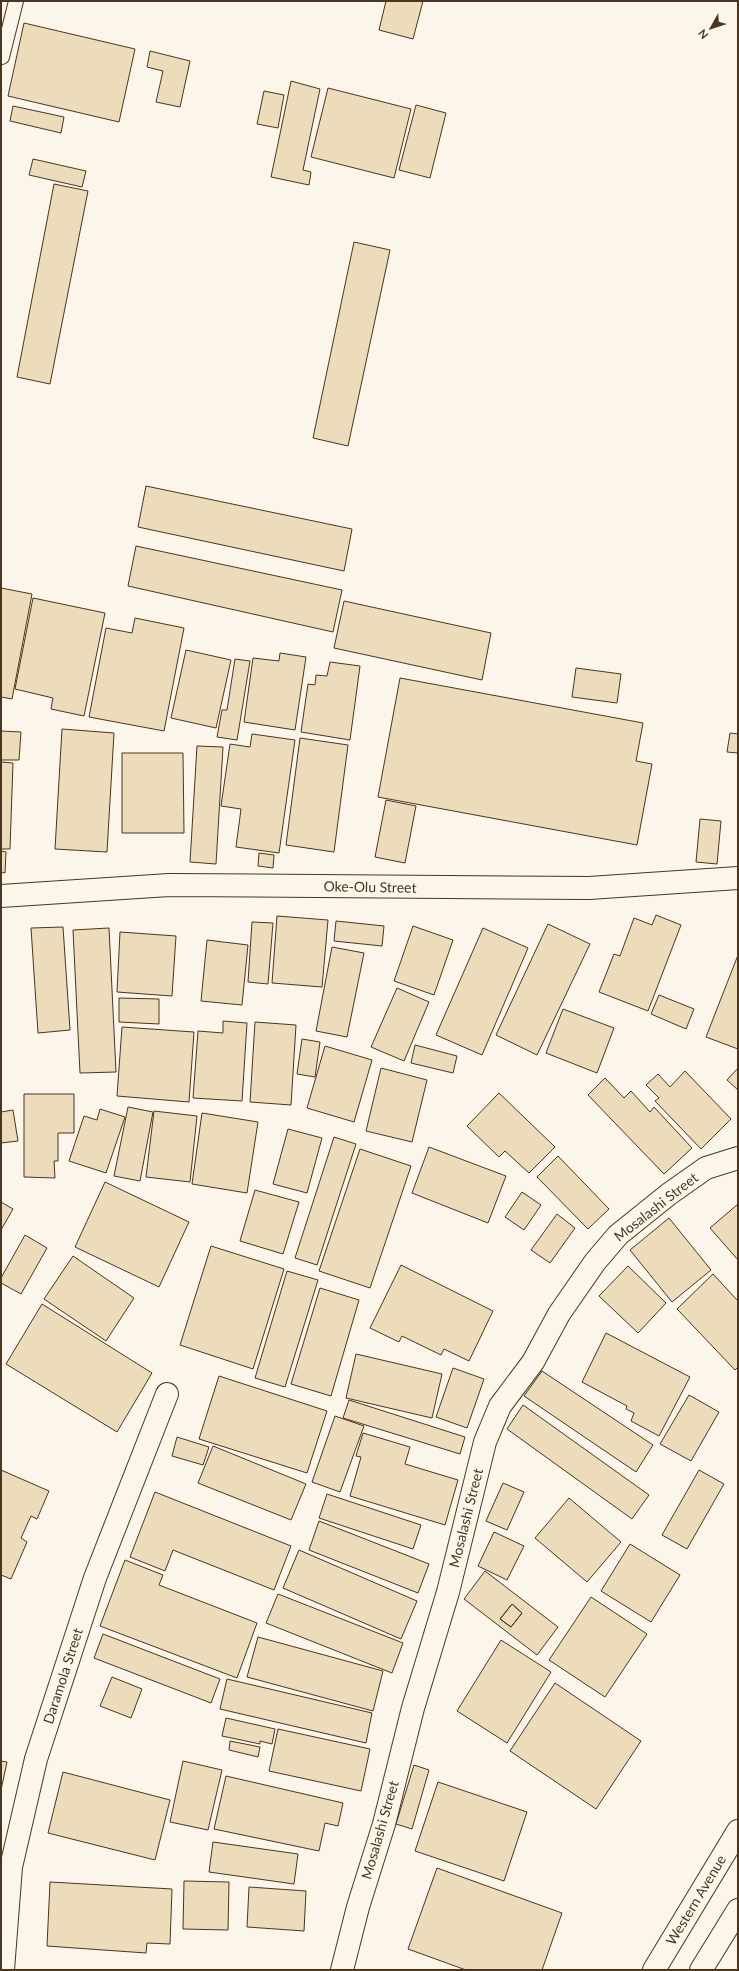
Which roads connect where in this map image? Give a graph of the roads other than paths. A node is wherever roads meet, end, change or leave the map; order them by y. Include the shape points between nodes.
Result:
1 (16, 1) edge
2 (2, 57) edge
3 (738, 878) edge
4 (1, 896) edge
5 (738, 1158) edge
6 (167, 1394) dead end
7 (738, 1831) edge
8 (738, 1910) edge
9 (3, 1970) edge
10 (342, 1970) edge
11 (654, 1970) edge
12 (701, 1970) edge

1 - 2 lane
3 - 4 main road, Oke-Olu Street via 589,888 169,885
5 - 10 main road, Mosalashi Street via 706,1168 618,1235 595,1262 559,1314 532,1362 500,1406 485,1442 448,1592 413,1708 384,1824 358,1907
6 - 9 main road, Daramola Street via 95,1578 36,1759 11,1867
7 - 11 main road, Western Avenue
8 - 12 main road

